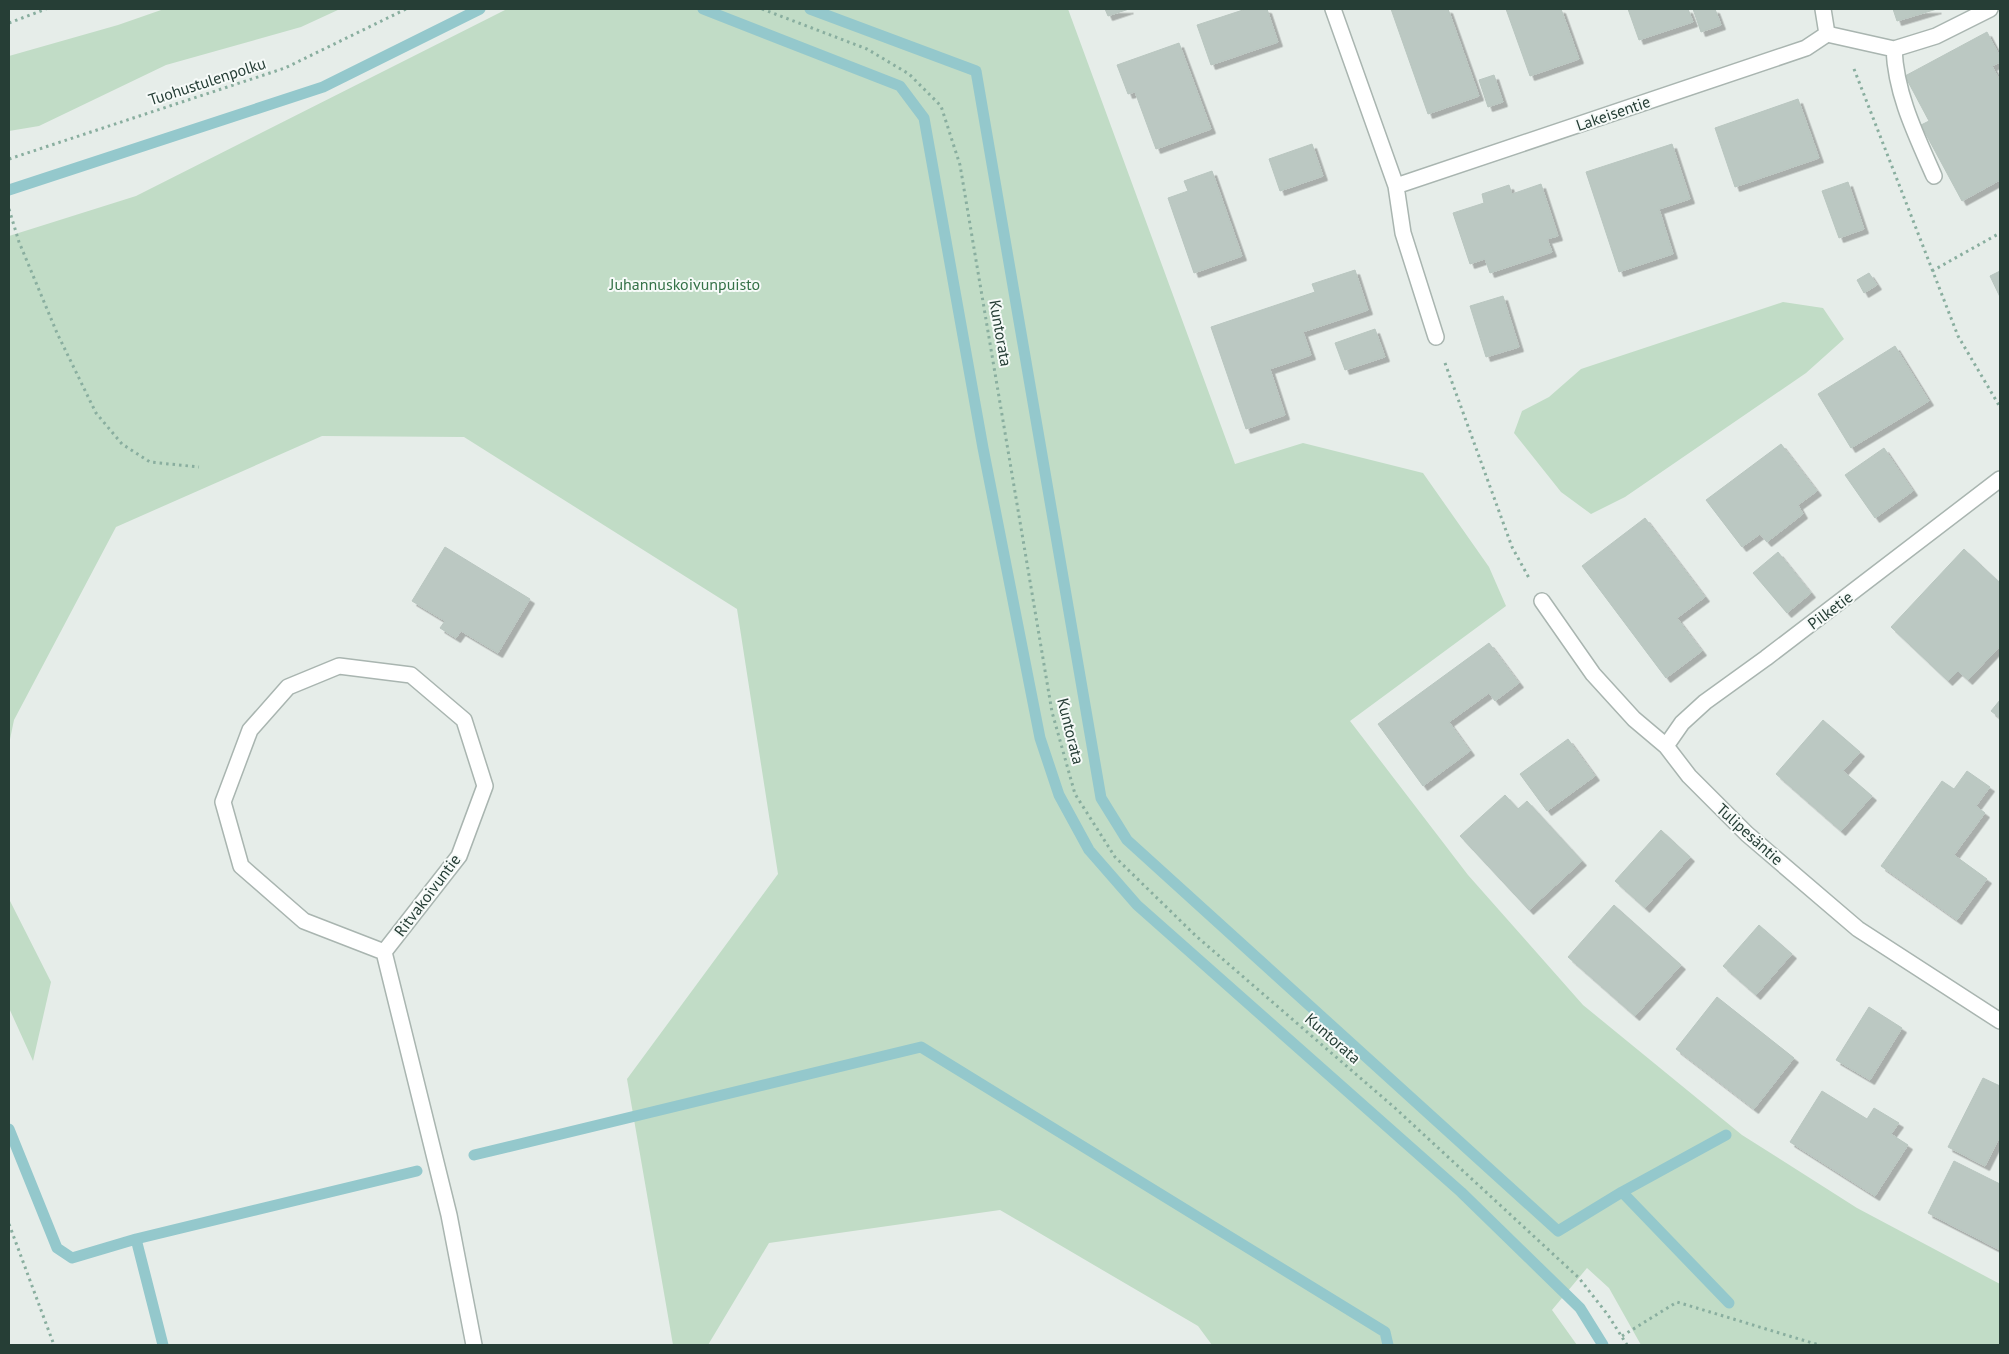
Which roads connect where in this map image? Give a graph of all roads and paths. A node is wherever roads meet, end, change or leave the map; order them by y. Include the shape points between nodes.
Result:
1 (46, 9) edge
2 (406, 9) edge
3 (762, 9) edge
4 (1333, 9) edge
5 (1823, 9) edge
6 (1990, 9) edge
7 (9, 23) edge
8 (1827, 34) junction
9 (1894, 50) junction
10 (9, 159) edge
11 (1934, 176) dead end
12 (1396, 186) junction
13 (9, 209) edge
14 (2000, 233) edge
15 (1932, 271) junction
16 (1436, 336) joint
17 (2000, 407) edge
18 (199, 467) dead end
19 (2000, 479) edge
20 (1542, 601) joint
21 (1666, 746) junction
22 (384, 952) junction
23 (2000, 1021) edge
24 (9, 1224) edge
25 (1622, 1336) junction
26 (54, 1345) edge
27 (474, 1345) edge
28 (1627, 1345) edge
29 (1819, 1345) edge

1 - 7 path
2 - 10 path, Tuohustulenpolku via 285,68
3 - 25 path, Kuntorata via 867,49 909,74 941,106 960,164 1052,712 1075,794 1115,857 1196,936 1395,1108 1572,1271
4 - 12 street
5 - 8 street
6 - 9 street via 1936,36
8 - 9 street
8 - 12 street, Lakeisentie via 1806,48
8 - 15 path via 1854,66
9 - 11 street via 1895,72 1910,123
12 - 16 street via 1402,233
13 - 18 path via 19,242 57,333 96,413 122,444 150,462
14 - 15 path
15 - 17 path via 1958,336
16 - 20 path via 1512,547
19 - 21 street, Pilketie via 1705,702 1682,723
20 - 21 street, Tulipesäntie via 1593,674 1634,719
21 - 23 street, Tulipesäntie via 1689,776 1747,834 1858,928
22 - 22 street, Ritvakoivuntie via 459,856 485,786 464,720 411,675 339,666 288,687 250,730 224,802 241,866 304,921
22 - 27 street, Ritvakoivuntie via 449,1215
24 - 26 path
25 - 28 path, Kuntorata
25 - 29 path via 1676,1302

